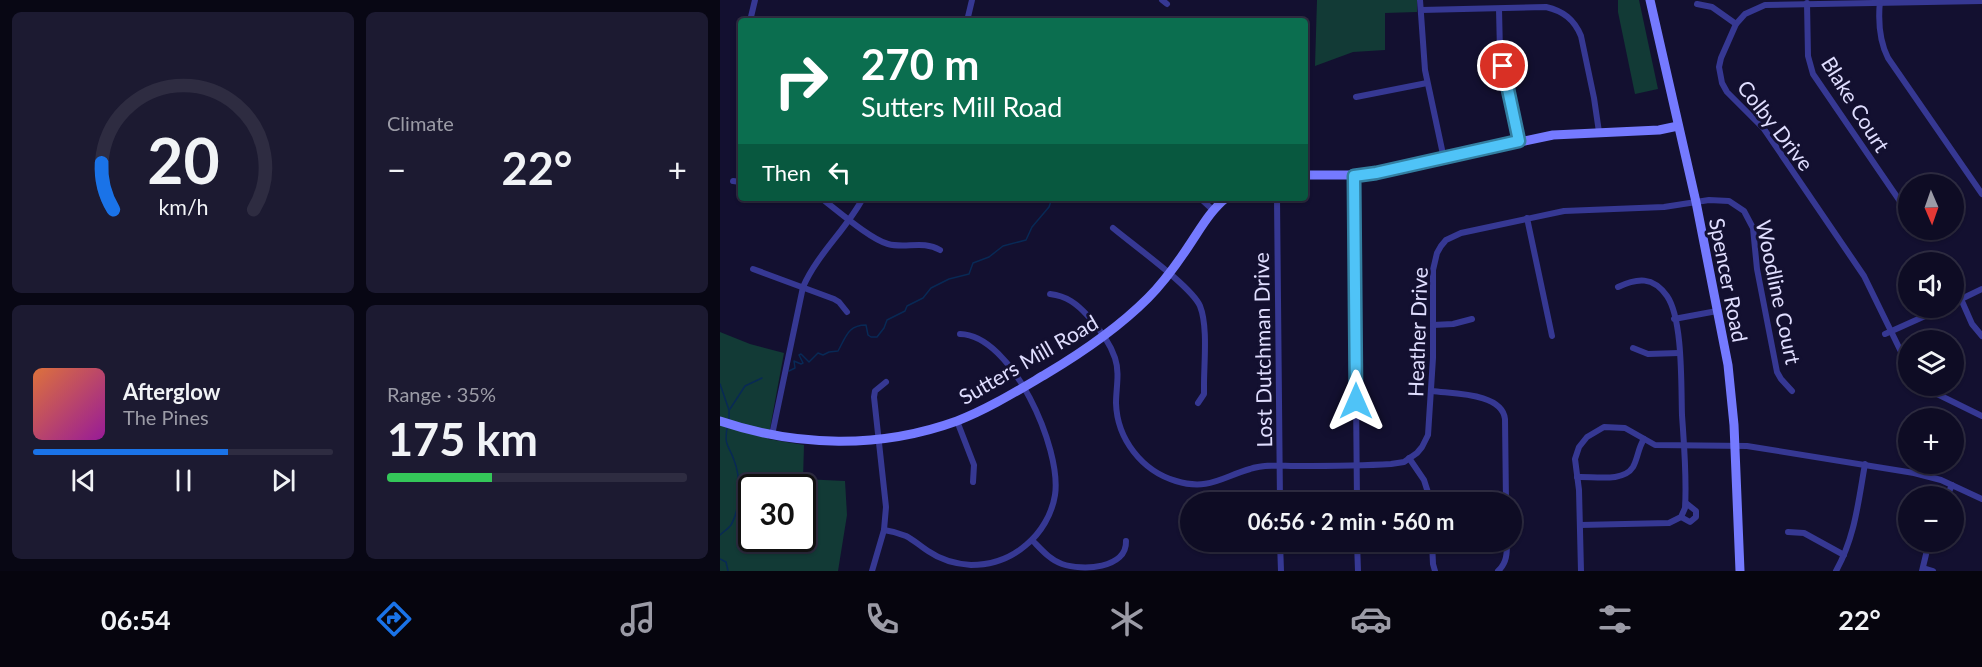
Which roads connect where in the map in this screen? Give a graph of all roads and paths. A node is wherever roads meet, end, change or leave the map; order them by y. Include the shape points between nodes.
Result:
1 (755, 0) edge
2 (972, 0) edge
3 (1420, 0) edge
4 (1650, 0) edge
5 (1879, 1) edge
6 (1982, 1) edge
7 (1807, 3) junction
8 (1697, 4) dead end
9 (1499, 9) junction
10 (1420, 10) junction
11 (751, 18) edge
12 (968, 18) edge
13 (1736, 24) junction
14 (1427, 83) junction
15 (1356, 98) dead end
16 (1678, 126) junction
17 (1599, 132) junction
18 (1519, 141) junction
19 (1444, 159) junction
20 (1308, 175) edge
21 (1354, 176) junction
22 (733, 181) dead end
23 (738, 182) edge
24 (1982, 194) edge
25 (1898, 198) edge
26 (825, 201) edge
27 (861, 201) edge
28 (1204, 201) edge
29 (1223, 201) edge
30 (1277, 201) edge
31 (1696, 202) junction
32 (1214, 210) junction
33 (1527, 218) junction
34 (850, 219) junction
35 (1113, 228) dead end
36 (940, 250) dead end
37 (753, 269) dead end
38 (1169, 274) junction
39 (803, 287) junction
40 (1618, 287) dead end
41 (1982, 289) edge
42 (1050, 294) dead end
43 (1964, 298) edge
44 (1964, 306) edge
45 (1717, 311) junction
46 (847, 312) dead end
47 (1921, 318) edge
48 (1472, 319) dead end
49 (1674, 319) junction
50 (1433, 325) junction
51 (1889, 333) junction
52 (960, 334) dead end
53 (1552, 336) dead end
54 (1982, 336) edge
55 (1104, 337) junction
56 (1633, 348) dead end
57 (1898, 349) edge
58 (1679, 353) junction
59 (886, 382) dead end
60 (1024, 387) junction
61 (1432, 391) junction
62 (1792, 391) dead end
63 (1941, 396) edge
64 (1198, 402) dead end
65 (1982, 416) edge
66 (720, 421) edge
67 (957, 421) junction
68 (772, 435) junction
69 (878, 439) junction
70 (1644, 439) junction
71 (1684, 445) junction
72 (1735, 445) junction
73 (1409, 458) junction
74 (1865, 464) junction
75 (1356, 465) junction
76 (1280, 466) junction
77 (1577, 477) junction
78 (972, 482) dead end
79 (1952, 485) joint
80 (1280, 492) edge
81 (1357, 492) edge
82 (1428, 492) edge
83 (1506, 492) edge
84 (1982, 499) edge
85 (1686, 503) junction
86 (1681, 517) junction
87 (1580, 525) junction
88 (884, 530) junction
89 (1788, 532) dead end
90 (1032, 540) junction
91 (1126, 542) dead end
92 (1280, 552) edge
93 (1357, 552) edge
94 (1432, 552) edge
95 (1506, 552) edge
96 (1926, 552) edge
97 (1844, 555) junction
98 (1922, 570) edge
99 (872, 571) edge
100 (1281, 571) edge
101 (1358, 571) edge
102 (1435, 571) edge
103 (1498, 571) edge
104 (1581, 571) edge
105 (1740, 571) edge
106 (1836, 571) edge
107 (1933, 571) edge

1 - 11 street
2 - 12 street
3 - 10 street
4 - 16 street, Spencer Road
5 - 6 street
5 - 7 street
5 - 24 street via 1882,46 1888,58
7 - 13 street via 1765,5
7 - 25 street, Blake Court via 1808,56 1813,74
8 - 13 street via 1712,7
9 - 10 street
9 - 17 street via 1546,7 1573,21 1584,49
9 - 18 street via 1500,51
10 - 14 street
13 - 51 street, Colby Drive via 1721,58 1722,83 1764,129 1864,276
14 - 15 street
14 - 19 street
16 - 17 street
16 - 31 street, Spencer Road
17 - 18 street
18 - 19 street
19 - 21 street
20 - 21 street
21 - 75 street
22 - 23 street
26 - 34 street
27 - 34 street
28 - 32 street
29 - 32 street, Sutters Mill Road
30 - 76 street, Lost Dutchman Drive
31 - 33 street, Heather Drive via 1571,210
31 - 45 street, Spencer Road
31 - 62 street, Woodline Court via 1728,201 1740,207 1751,222 1777,372
32 - 38 street, Sutters Mill Road
33 - 50 street, Heather Drive via 1446,240 1437,253 1433,270
33 - 53 street
34 - 36 street via 883,242 897,246 926,245
34 - 39 street via 814,264
35 - 38 street
37 - 39 street
38 - 55 street, Sutters Mill Road
38 - 64 street via 1192,293 1203,314 1204,394
39 - 46 street via 839,302
39 - 68 street
40 - 49 street via 1634,279 1653,284 1666,295
41 - 43 street
42 - 55 street via 1071,301
44 - 54 street
45 - 49 street
45 - 72 street, Spencer Road via 1731,387
47 - 51 street
48 - 50 street
49 - 58 street
50 - 61 street, Heather Drive
51 - 57 street, Colby Drive
52 - 60 street via 981,339 1007,363
55 - 60 street, Sutters Mill Road
55 - 76 street via 1117,365 1120,427 1129,446 1149,468 1177,482 1197,484 1217,482 1251,469
56 - 58 street via 1648,354
58 - 71 street
59 - 69 street via 874,397
60 - 67 street, Sutters Mill Road
60 - 90 street via 1046,436 1056,471 1053,504
61 - 73 street, Heather Drive via 1428,435 1422,447
61 - 83 street via 1492,400 1501,407 1505,419
63 - 65 street
66 - 68 street, Sutters Mill Road
67 - 69 street, Sutters Mill Road
67 - 78 street via 974,465
68 - 69 street, Sutters Mill Road via 825,442
69 - 88 street via 886,507
70 - 71 street via 1655,445
70 - 77 street via 1633,467 1625,474
70 - 77 street via 1625,428 1598,429 1579,447 1575,459
71 - 72 street
71 - 85 street
72 - 74 street
72 - 105 street, Spencer Road
73 - 75 street via 1391,465
73 - 82 street
74 - 79 street
74 - 97 street via 1853,532
75 - 76 street
75 - 81 street
76 - 80 street, Lost Dutchman Drive
77 - 87 street
79 - 84 street
85 - 86 street
85 - 86 street via 1696,511 1696,517 1690,522
86 - 87 street via 1669,523
87 - 104 street
88 - 90 street via 963,564 994,562 1016,553
88 - 99 street
89 - 97 street via 1804,533
90 - 91 street via 1057,561 1080,566 1114,562 1125,552
92 - 100 street
93 - 101 street
94 - 102 street
95 - 103 street via 1504,565
96 - 98 street
97 - 106 street
98 - 107 street

